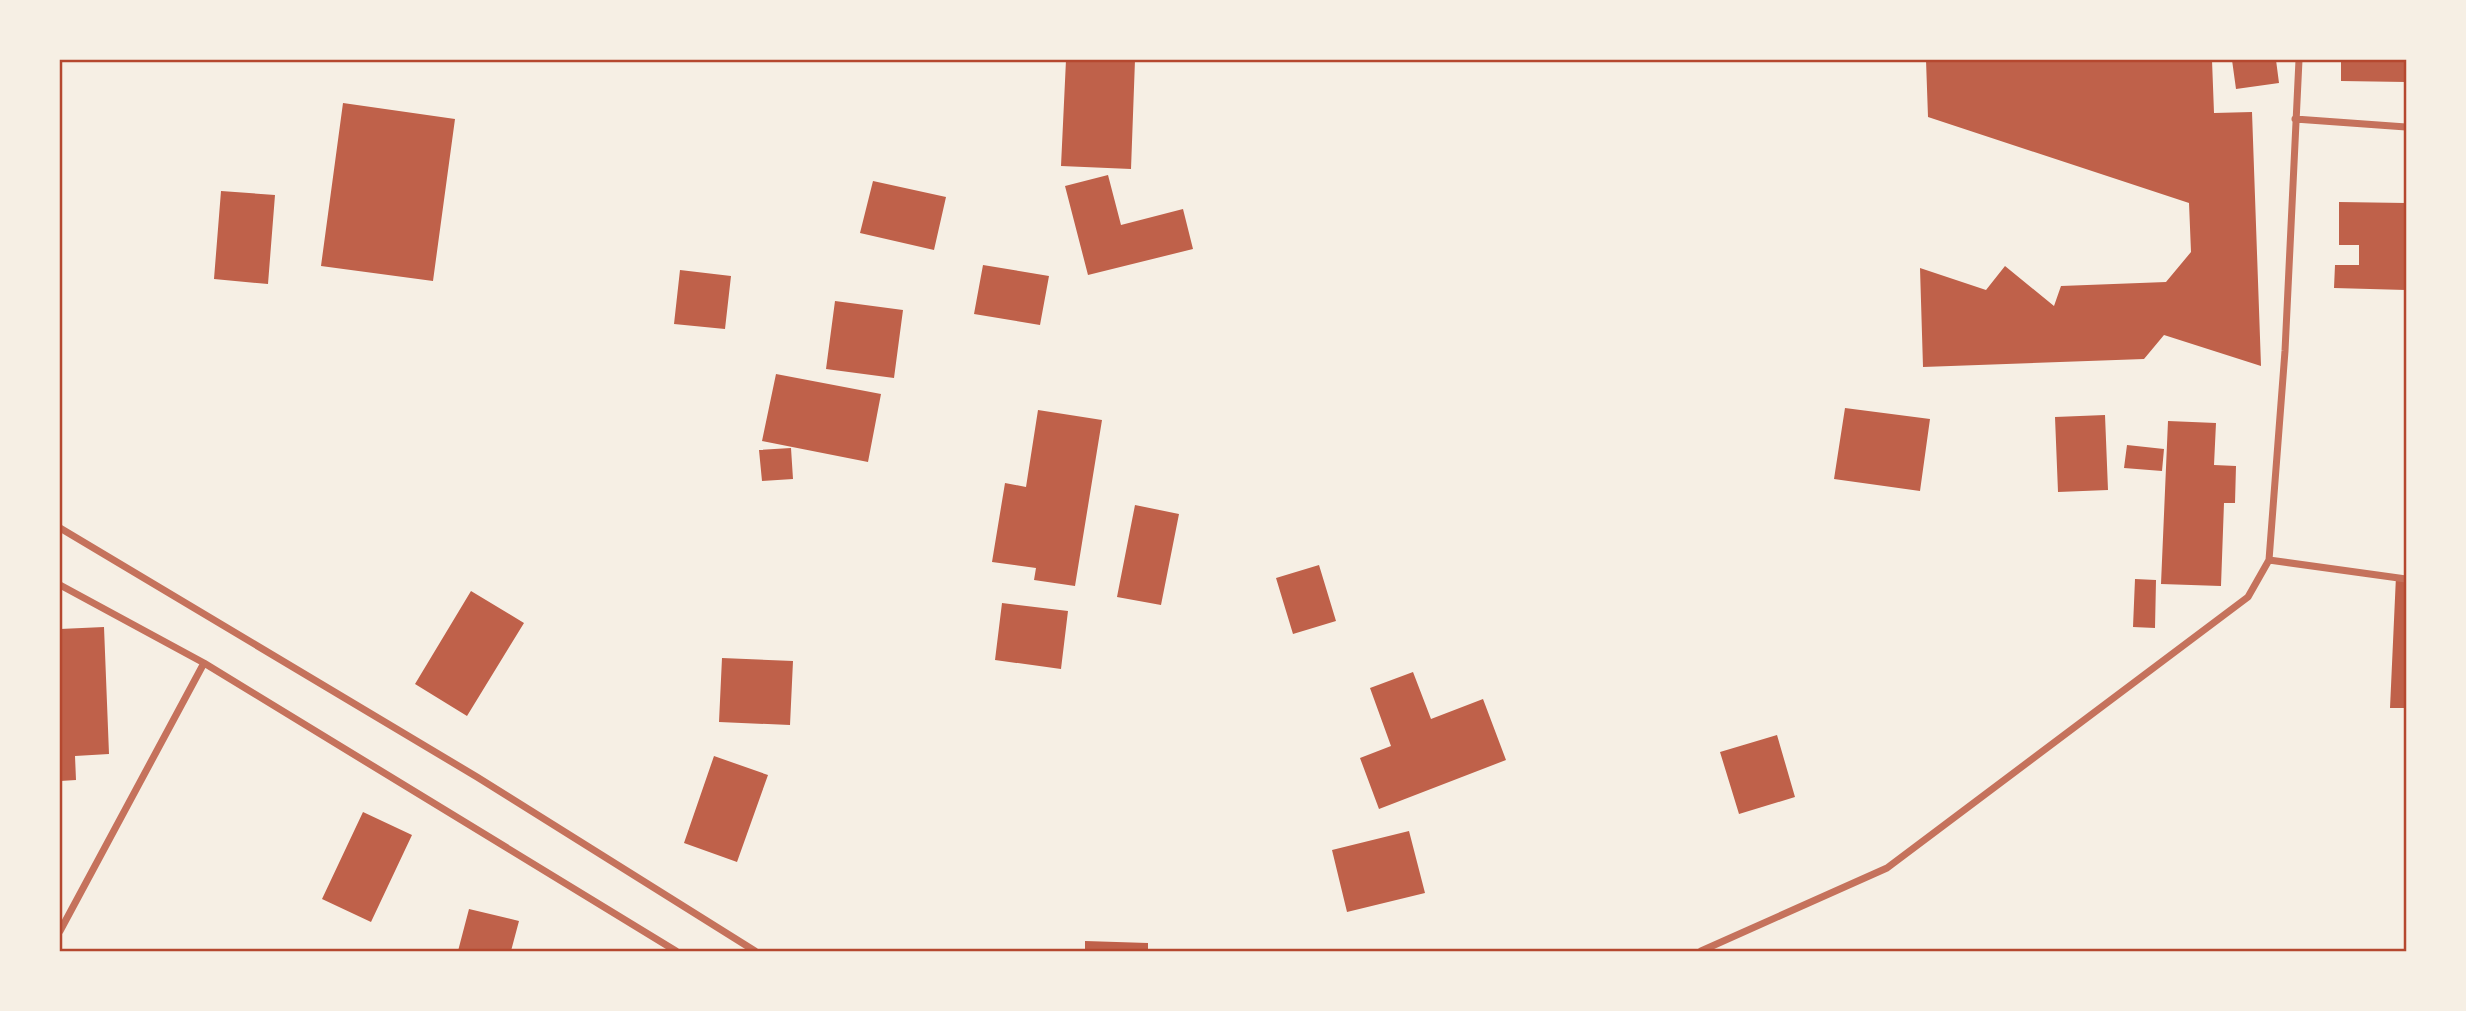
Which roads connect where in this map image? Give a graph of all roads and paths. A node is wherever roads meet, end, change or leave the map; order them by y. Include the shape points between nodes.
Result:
1 (2299, 60) edge
2 (2295, 119) junction
3 (2406, 127) edge
4 (60, 528) edge
5 (2269, 560) junction
6 (2406, 579) edge
7 (60, 585) edge
8 (204, 663) junction
9 (60, 931) edge
10 (676, 951) edge
11 (755, 951) edge
12 (1701, 951) edge

1 - 2 street
2 - 3 street
2 - 5 street via 2285,351
4 - 11 street via 477,777
5 - 6 street
5 - 12 street via 2248,597 1887,868
7 - 8 street
8 - 9 street
8 - 10 street

